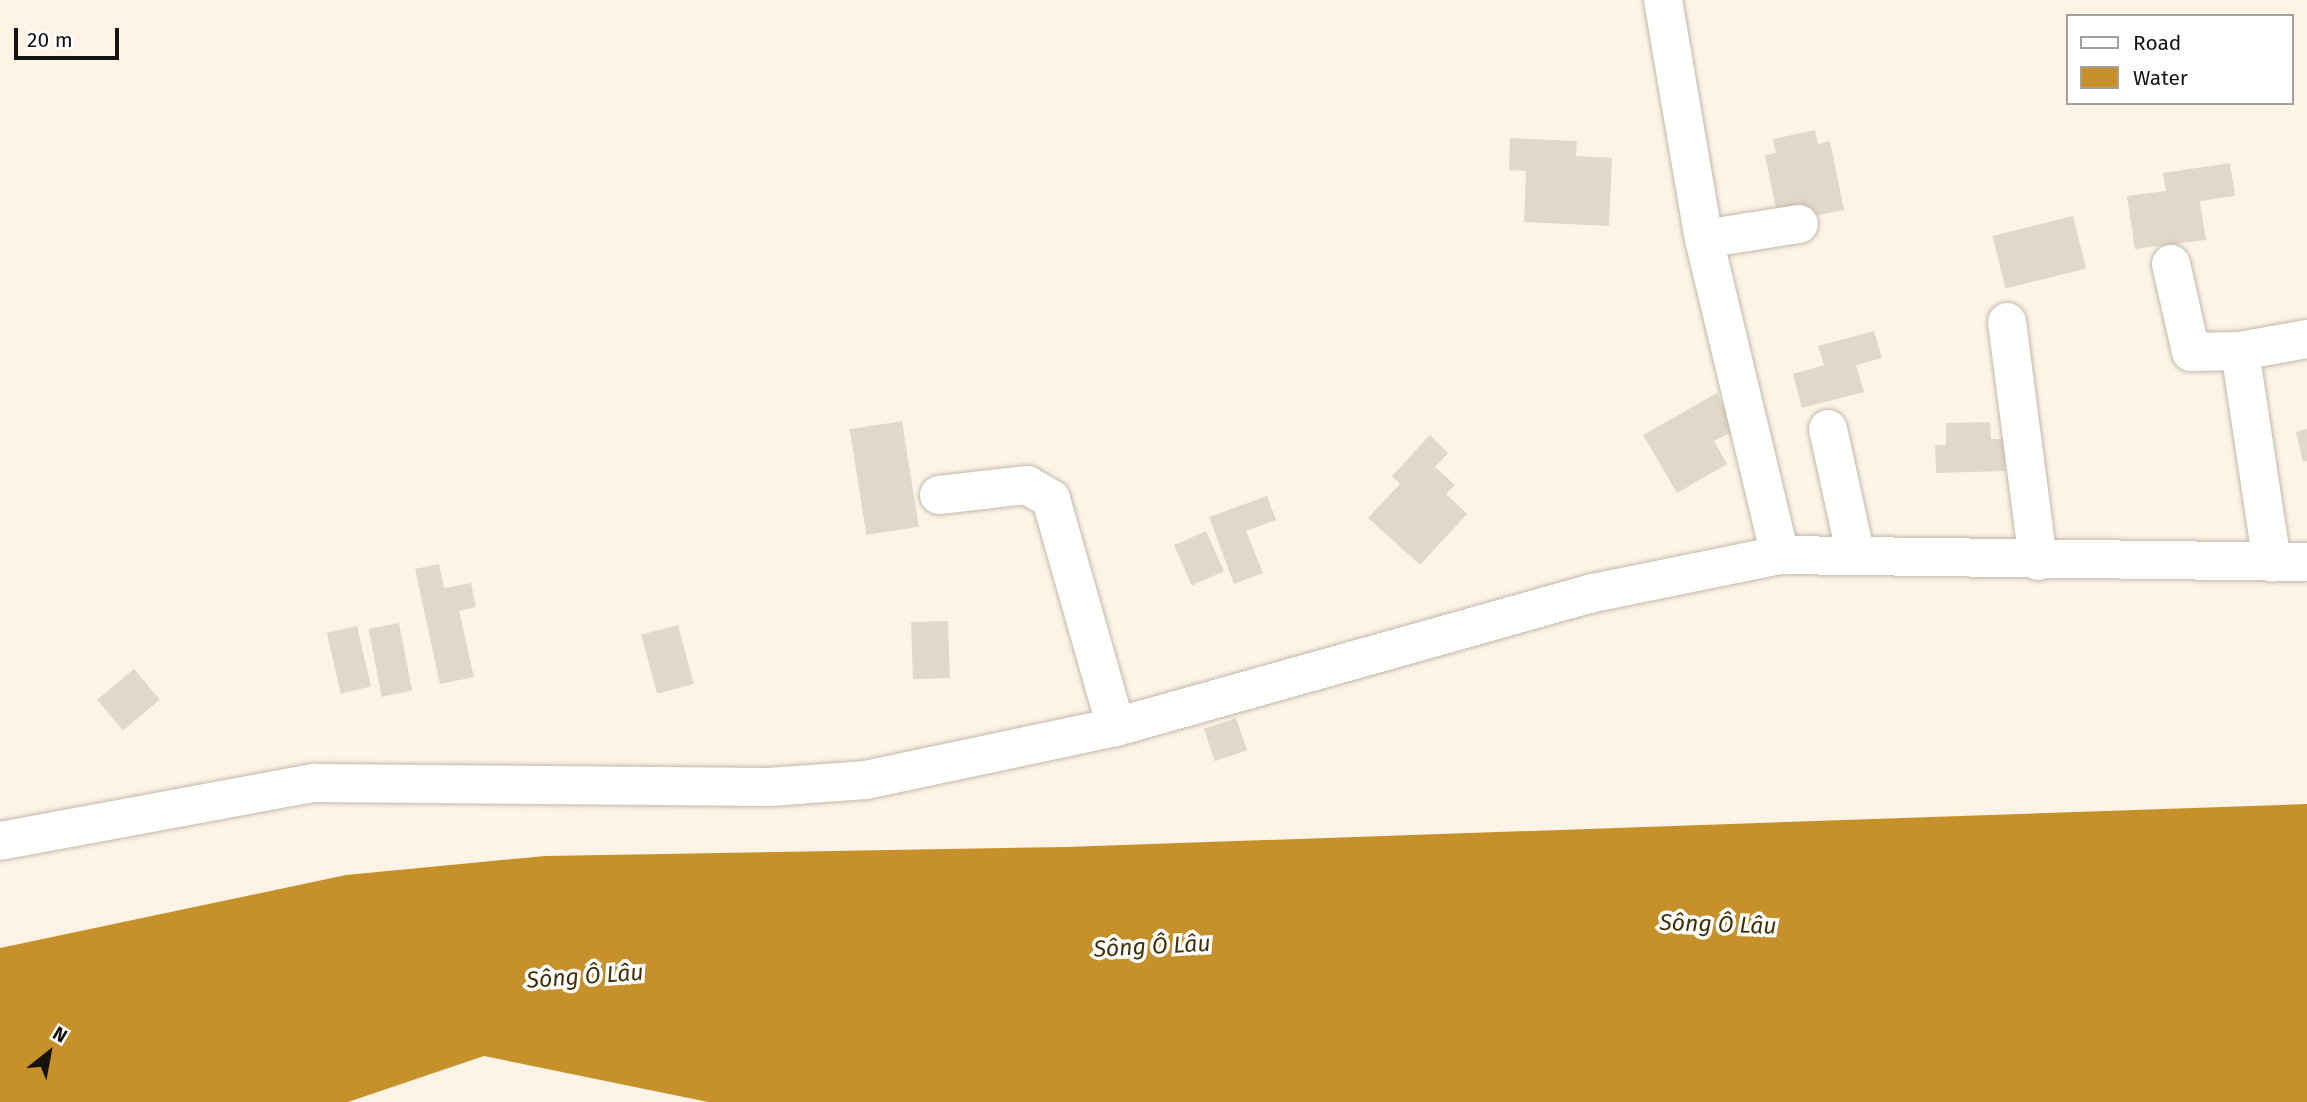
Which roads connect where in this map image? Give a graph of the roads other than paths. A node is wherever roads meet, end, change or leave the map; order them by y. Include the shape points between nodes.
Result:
1 (1663, 0) edge
2 (1799, 224) dead end
3 (1704, 239) junction
4 (2171, 264) dead end
5 (2007, 322) dead end
6 (2307, 339) edge
7 (2241, 351) junction
8 (1828, 429) dead end
9 (939, 495) dead end
10 (1780, 555) junction
11 (1856, 556) junction
12 (2038, 561) junction
13 (2289, 563) edge
14 (1116, 727) junction
15 (0, 841) edge

1 - 3 street
2 - 3 street
3 - 10 street
4 - 7 street via 2190,352
5 - 12 street
6 - 7 street
7 - 13 street
8 - 11 street
9 - 14 street via 1027,485 1051,499
10 - 11 street
10 - 14 street via 1593,593
11 - 12 street
12 - 13 street
14 - 15 street via 824,785 314,783

